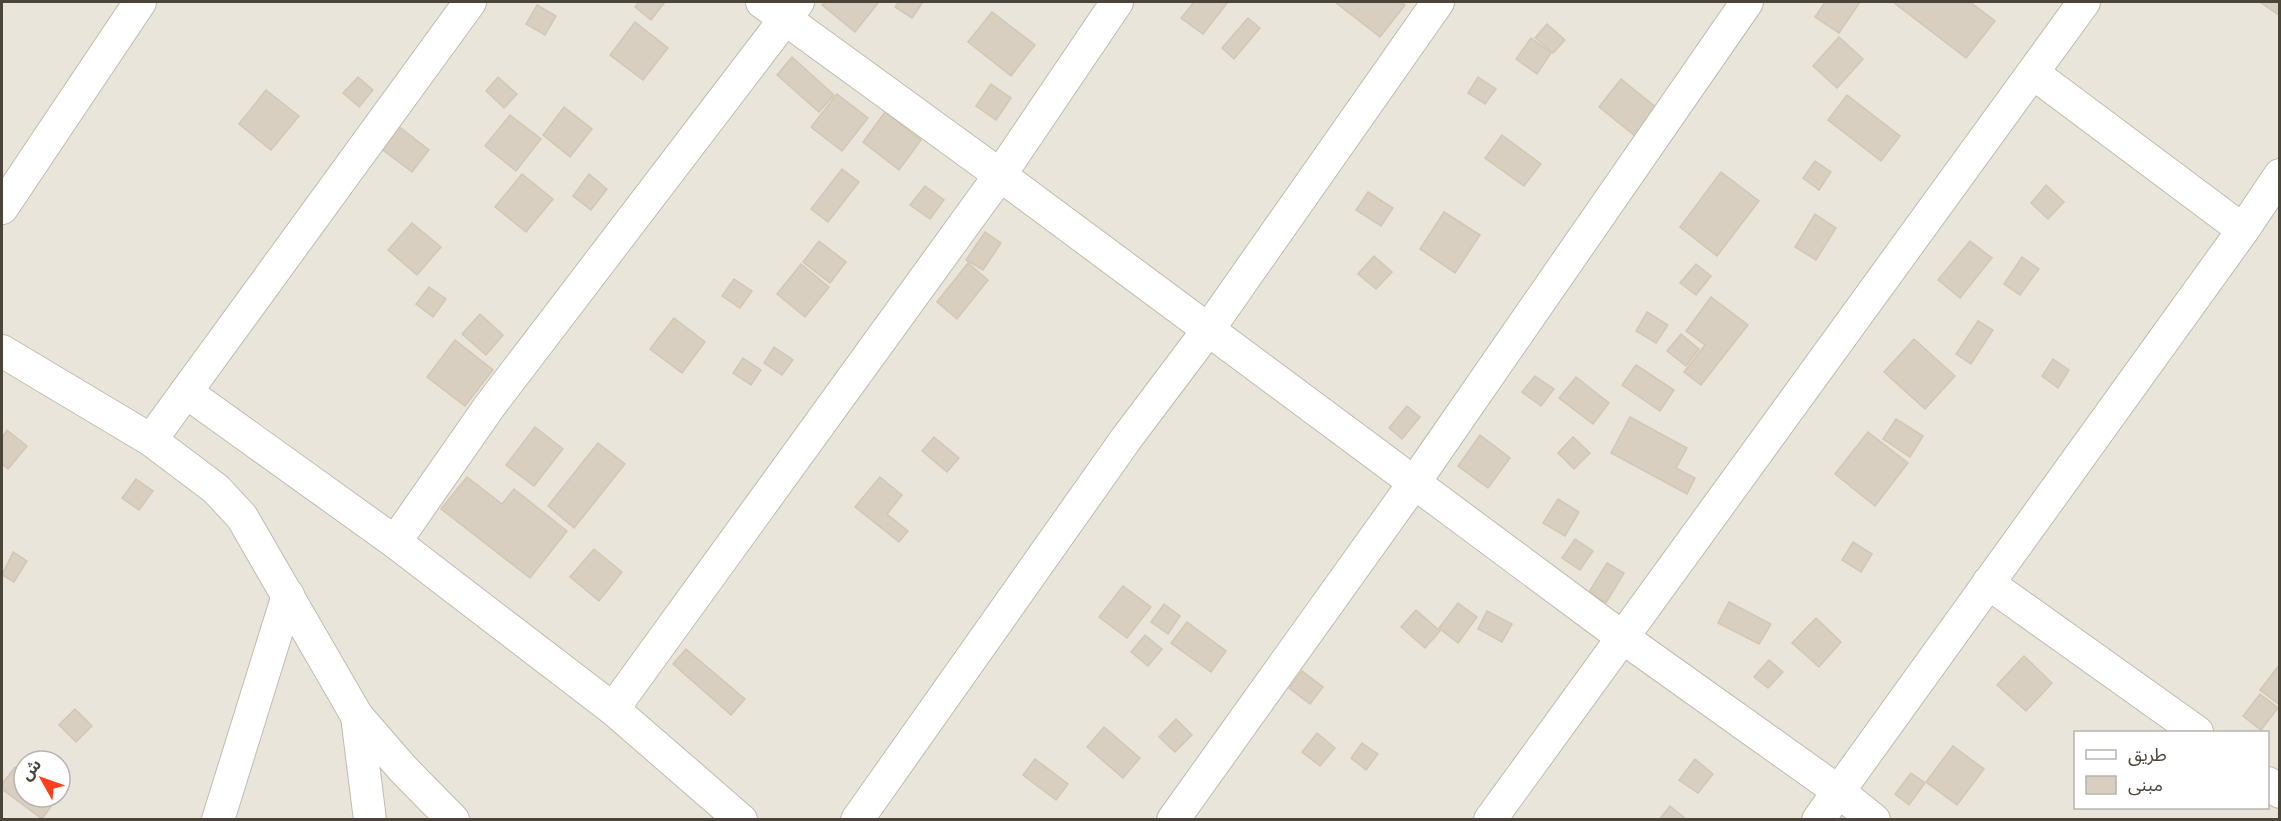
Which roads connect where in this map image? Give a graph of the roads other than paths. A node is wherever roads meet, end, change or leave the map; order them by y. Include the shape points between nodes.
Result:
1 (140, 2) edge
2 (470, 2) edge
3 (1117, 2) edge
4 (1438, 2) edge
5 (1747, 2) edge
6 (2084, 2) edge
7 (782, 7) edge
8 (2033, 73) junction
9 (1000, 175) junction
10 (2277, 185) edge
11 (2, 208) edge
12 (2242, 230) junction
13 (1208, 330) junction
14 (2, 351) edge
15 (186, 392) junction
16 (151, 440) junction
17 (1414, 483) junction
18 (395, 542) junction
19 (1988, 583) junction
20 (288, 594) junction
21 (1622, 637) junction
22 (613, 709) junction
23 (357, 716) junction
24 (2196, 731) edge
25 (1838, 791) junction
26 (218, 819) edge
27 (370, 819) edge
28 (453, 819) edge
29 (741, 819) edge
30 (857, 819) edge
31 (1173, 819) edge
32 (1490, 819) edge
33 (1818, 819) edge
34 (1874, 819) edge

1 - 11 street
2 - 15 street
3 - 9 street
4 - 13 street
5 - 17 street
6 - 8 street
7 - 9 street
7 - 18 street
8 - 12 street
8 - 21 street
9 - 13 street
9 - 22 street
10 - 12 street
12 - 19 street
13 - 17 street
13 - 30 street via 1126,439
14 - 16 street
15 - 16 street
15 - 18 street
16 - 20 street via 216,489 242,517
17 - 21 street
17 - 31 street
18 - 22 street
19 - 24 street
19 - 25 street
20 - 23 street
20 - 26 street
21 - 25 street
21 - 32 street
22 - 29 street
23 - 27 street
23 - 28 street
25 - 33 street
25 - 34 street

